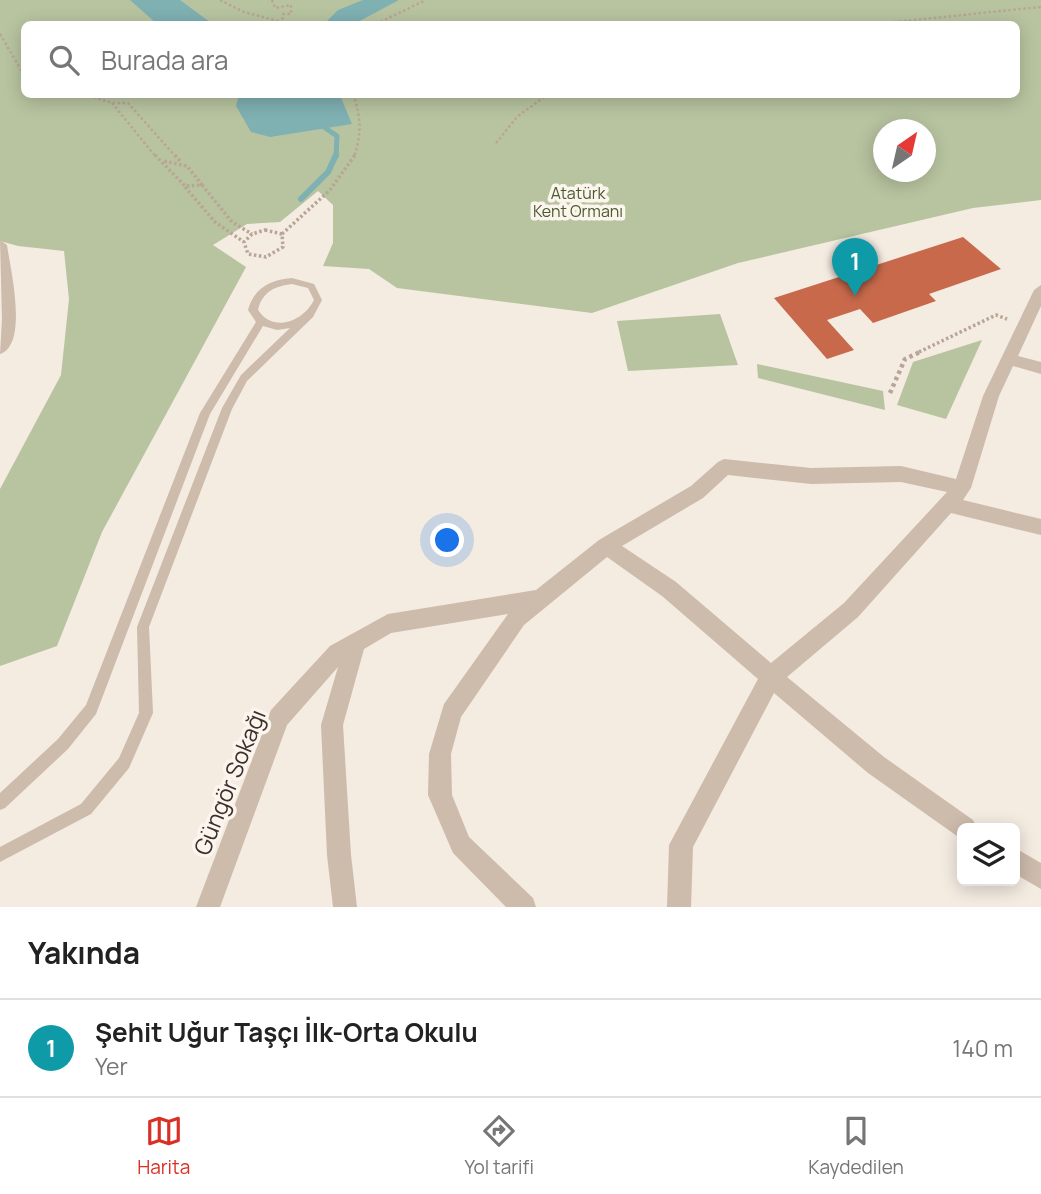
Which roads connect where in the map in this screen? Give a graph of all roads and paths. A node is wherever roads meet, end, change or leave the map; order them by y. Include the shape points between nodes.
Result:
1 (220, 0) edge
2 (272, 0) edge
3 (426, 0) edge
4 (1041, 7) edge
5 (275, 21) edge
6 (282, 21) edge
7 (382, 21) edge
8 (903, 21) edge
9 (0, 34) edge
10 (21, 73) edge
11 (96, 98) edge
12 (354, 98) edge
13 (543, 98) edge
14 (112, 103) junction
15 (496, 143) dead end
16 (163, 161) junction
17 (180, 161) junction
18 (185, 186) junction
19 (202, 186) junction
20 (252, 234) junction
21 (282, 234) junction
22 (244, 242) junction
23 (0, 244) edge
24 (1041, 290) edge
25 (310, 315) junction
26 (261, 321) junction
27 (1025, 323) junction
28 (0, 348) edge
29 (1008, 359) junction
30 (1041, 368) edge
31 (890, 393) dead end
32 (962, 488) junction
33 (948, 504) junction
34 (1041, 527) edge
35 (606, 546) junction
36 (539, 599) junction
37 (356, 642) junction
38 (771, 676) junction
39 (0, 803) edge
40 (958, 823) edge
41 (0, 855) edge
42 (1020, 863) edge
43 (1041, 877) edge
44 (208, 907) edge
45 (345, 907) edge
46 (524, 907) edge
47 (679, 907) edge

1 - 5 path
2 - 6 path via 275,8 290,5 291,14 283,14
3 - 7 path
4 - 8 path
9 - 10 path
11 - 14 path
12 - 21 path via 363,127 356,159 333,188
13 - 15 path via 517,117
14 - 16 path
14 - 17 path via 128,103
16 - 17 path
16 - 18 path via 169,175
17 - 19 path via 196,171
18 - 19 path
18 - 22 path via 215,222
19 - 20 path via 232,222
20 - 21 path via 271,230
20 - 22 path
21 - 22 path via 283,247 266,257 248,254
23 - 28 street via 10,319
24 - 27 street
25 - 26 lane via 279,327
25 - 26 lane via 316,308 316,292 303,282 282,281 264,289 254,303
25 - 41 lane via 244,378 226,408 143,627 146,713 124,763 86,809
26 - 39 lane via 205,413 91,709 63,744
27 - 29 street
27 - 31 path via 996,315 905,359
29 - 30 street
29 - 32 street via 991,396
32 - 33 street
32 - 35 street via 901,474 811,476 724,467 697,492
33 - 34 street
33 - 38 street via 851,610
35 - 36 street
35 - 38 street via 669,589
36 - 37 street, Güngör Sokağı via 388,624
36 - 46 street via 517,618 452,712 440,754 440,795 461,845
37 - 44 street, Güngör Sokağı via 337,653 279,718
37 - 45 street via 332,725
38 - 40 street via 876,765
38 - 47 street via 681,845
42 - 43 street

